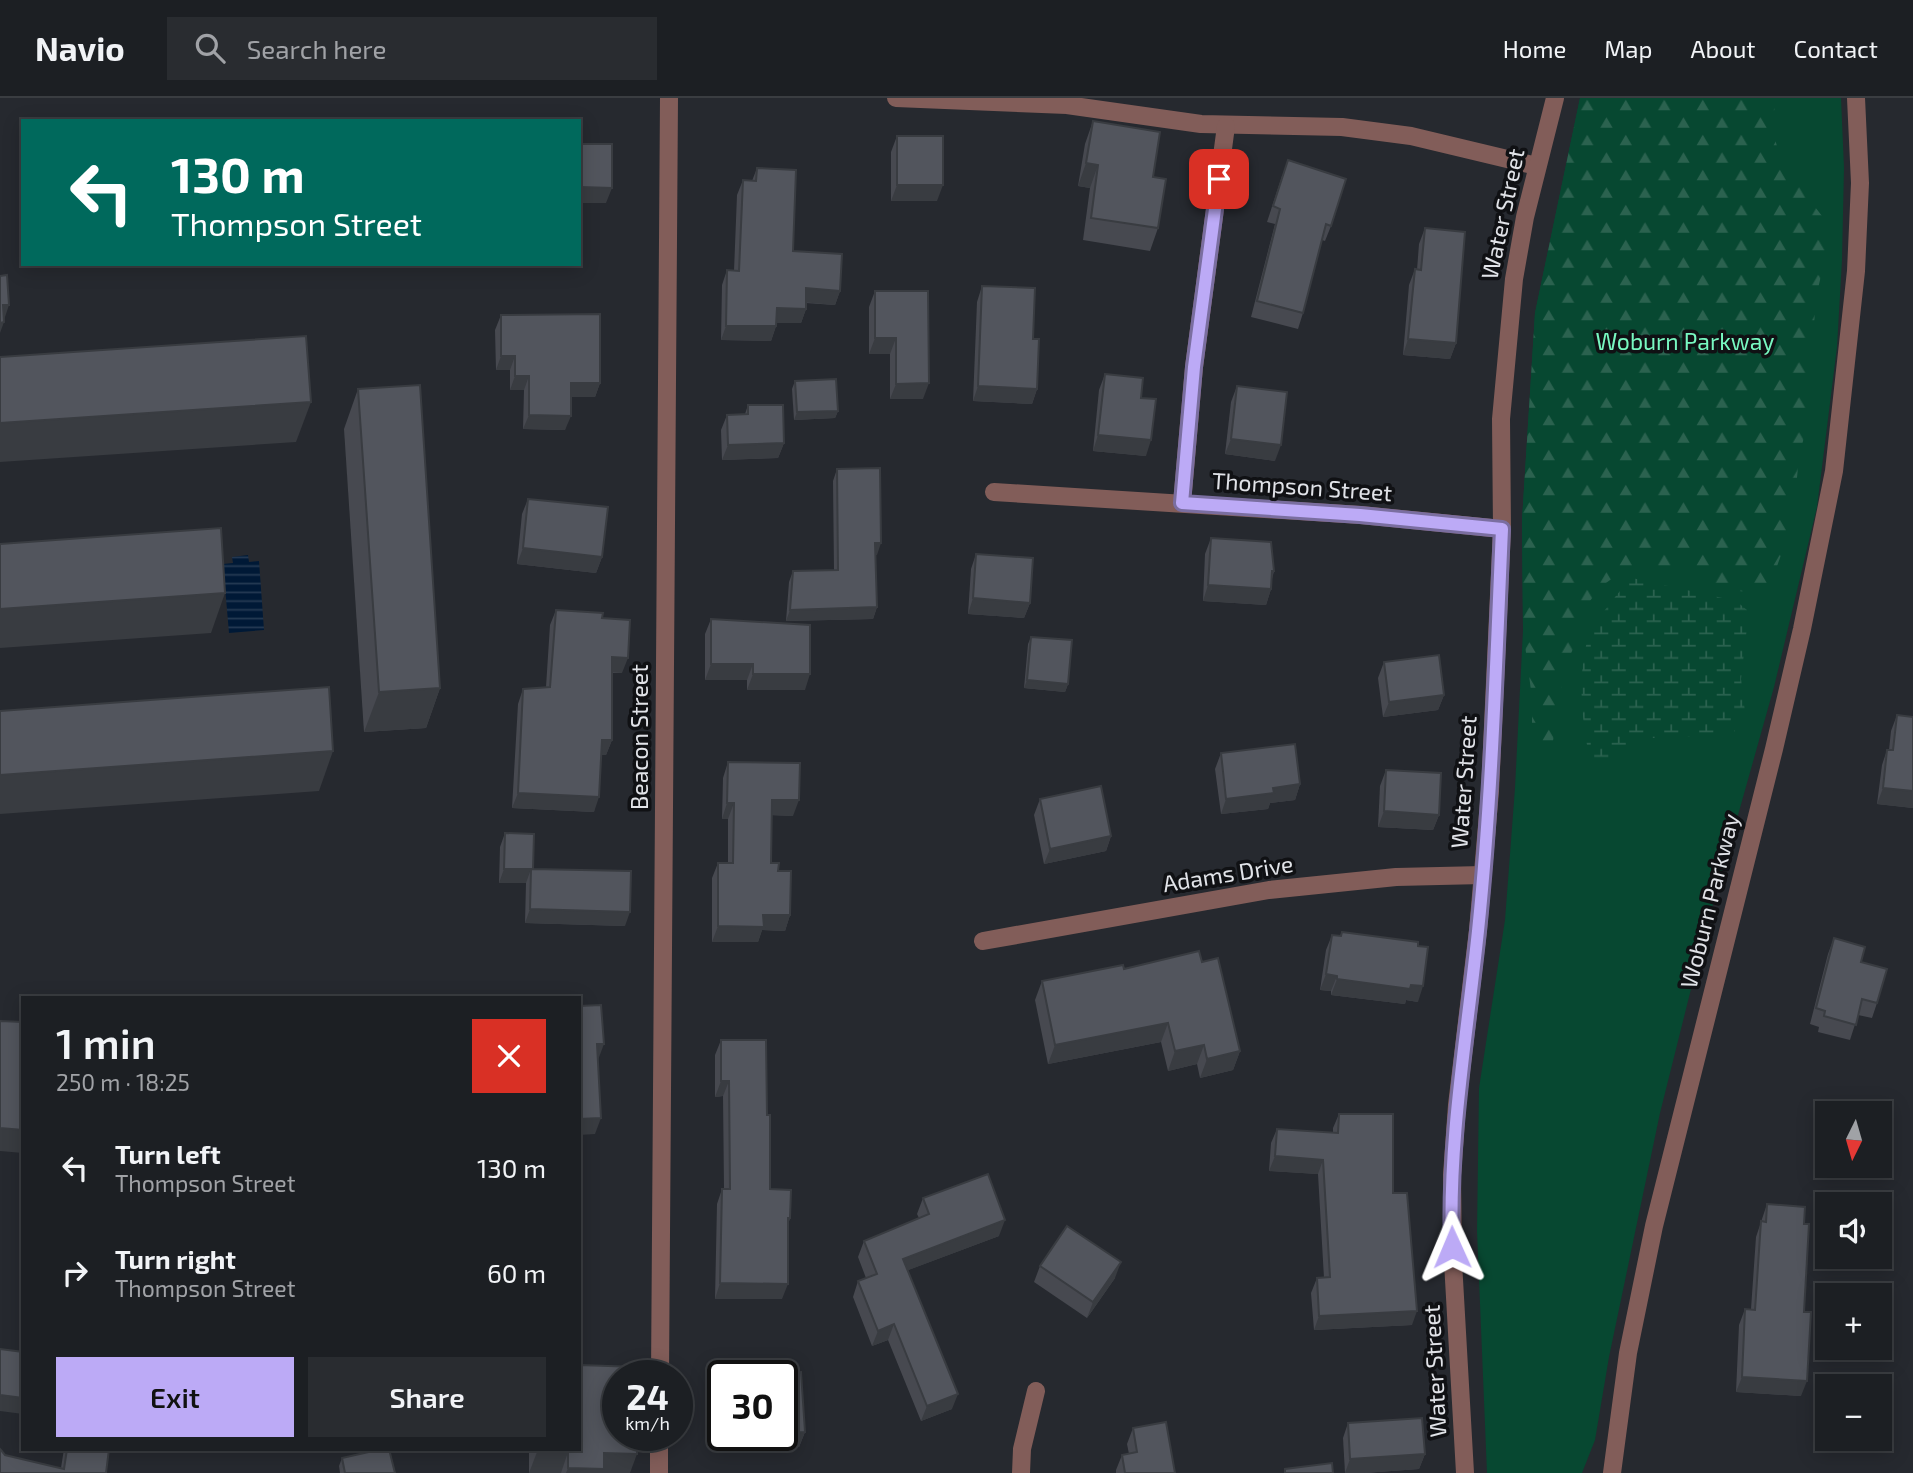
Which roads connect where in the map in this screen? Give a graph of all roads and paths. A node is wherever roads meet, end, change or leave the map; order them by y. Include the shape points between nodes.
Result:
1 (669, 98) edge
2 (897, 98) edge
3 (1555, 98) edge
4 (1856, 98) edge
5 (1226, 126) junction
6 (1537, 166) junction
7 (995, 492) dead end
8 (1182, 503) junction
9 (1502, 529) junction
10 (1482, 875) junction
11 (984, 941) dead end
12 (660, 1360) edge
13 (1036, 1391) dead end
14 (1618, 1421) junction
15 (659, 1451) edge
16 (659, 1473) edge
17 (1021, 1473) edge
18 (1465, 1473) edge
19 (1599, 1473) edge
20 (1612, 1473) edge

1 - 12 street, Beacon Street
2 - 5 street via 1067,105
3 - 6 street, Water Street
4 - 14 street, Woburn Parkway via 1860,183 1856,271 1834,471 1774,749 1654,1226
5 - 6 street via 1377,131
5 - 8 street, Thompson Street via 1194,367
6 - 9 street, Water Street via 1509,316 1501,419
7 - 8 street, Thompson Street
8 - 9 street, Thompson Street
9 - 10 street, Water Street
10 - 11 street, Adams Drive via 1396,877 1269,891
10 - 18 street, Water Street via 1452,1175
13 - 17 street
14 - 19 street, Woburn Parkway
14 - 20 street, Woburn Parkway
15 - 16 street

